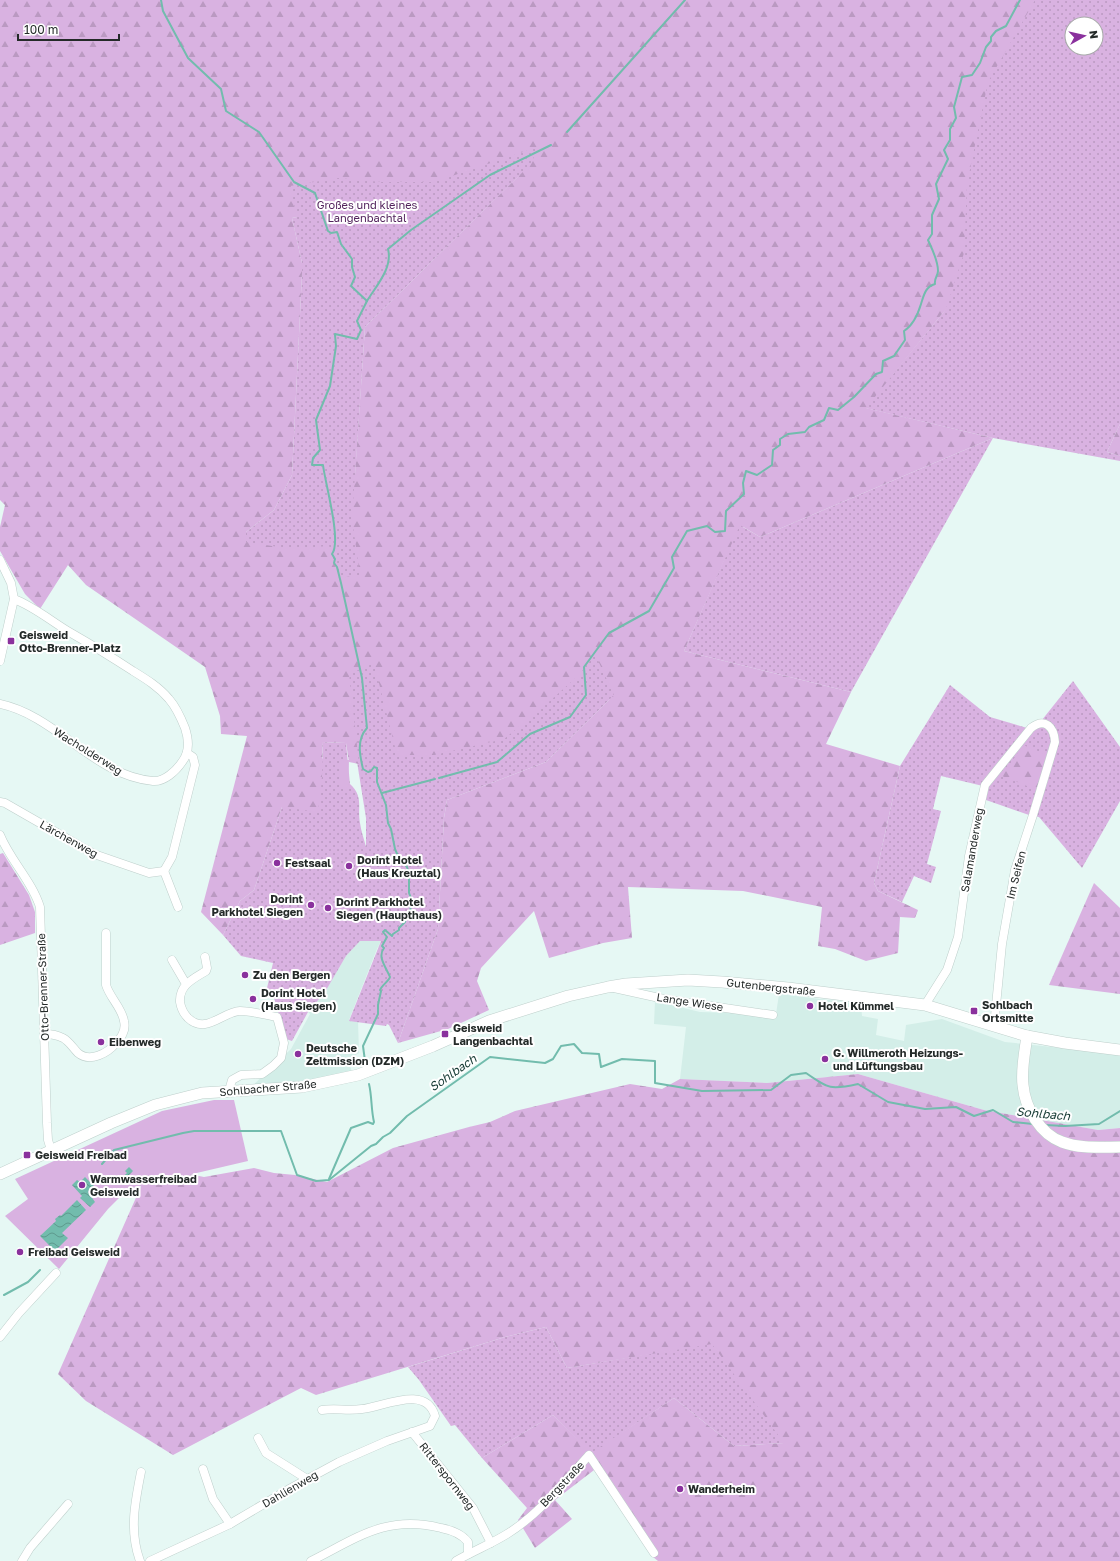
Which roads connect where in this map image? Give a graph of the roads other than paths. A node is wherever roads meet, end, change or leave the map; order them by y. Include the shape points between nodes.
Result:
1 (0, 560) edge
2 (14, 599) junction
3 (0, 661) edge
4 (0, 704) edge
5 (1052, 729) joint
6 (187, 753) junction
7 (0, 802) edge
8 (0, 835) edge
9 (164, 871) junction
10 (178, 907) dead end
11 (106, 933) dead end
12 (205, 958) dead end
13 (172, 960) dead end
14 (186, 984) junction
15 (608, 986) junction
16 (925, 1005) junction
17 (773, 1015) dead end
18 (994, 1026) junction
19 (45, 1034) junction
20 (1027, 1036) junction
21 (1120, 1050) edge
22 (230, 1092) junction
23 (1120, 1147) edge
24 (51, 1150) junction
25 (0, 1174) edge
26 (56, 1273) dead end
27 (0, 1337) edge
28 (322, 1410) dead end
29 (412, 1432) junction
30 (258, 1438) dead end
31 (203, 1470) dead end
32 (141, 1472) dead end
33 (307, 1479) junction
34 (68, 1504) dead end
35 (230, 1524) junction
36 (491, 1542) junction
37 (654, 1553) dead end
38 (468, 1554) junction
39 (22, 1561) edge
40 (140, 1561) edge
41 (150, 1561) edge
42 (311, 1561) edge
43 (456, 1561) edge

1 - 2 street via 11,583
2 - 3 street
2 - 6 street via 120,662 160,690 174,705 183,725 188,737
4 - 6 street, Wacholderweg via 11,706 44,723 99,761 128,777 155,781 174,773
5 - 16 street, Salamanderweg via 1042,723 1037,723 1031,728 985,785 969,856 958,937 947,970
5 - 18 street, Im Seifen via 1055,735 1052,754 1015,870 1002,944
6 - 9 street via 193,758 195,765 172,856
7 - 9 street, Lärchenweg via 94,854 149,873
8 - 19 street, Otto-Brenner-Straße via 37,897 40,907
9 - 10 street
11 - 19 street via 106,985 125,1022 120,1040 102,1054 89,1057 78,1053 64,1038
12 - 14 street via 206,971
13 - 14 street
14 - 22 street via 180,996 182,1008 189,1019 195,1022 212,1023 240,1011 277,1017 284,1043 281,1058 262,1074 241,1075 232,1080
15 - 16 street, Gutenbergstraße via 688,980 781,987
15 - 17 street, Lange Wiese via 664,999
15 - 22 street, Sohlbacher Straße via 489,1021 358,1075 299,1087
16 - 18 street, Gutenbergstraße
18 - 20 street, Gutenbergstraße
19 - 24 street, Otto-Brenner-Straße via 47,1123
20 - 21 street, Gutenbergstraße
20 - 23 street via 1022,1084 1026,1102 1034,1118 1046,1132 1062,1142 1083,1147
22 - 24 street, Sohlbacher Straße via 202,1093 155,1105
24 - 25 street, Sohlbacher Straße
26 - 27 street via 19,1312
28 - 29 street, Dahlienweg via 361,1410 414,1399 430,1406 435,1416 430,1426
29 - 33 street, Dahlienweg via 360,1452
29 - 36 street, Ritterspornweg via 473,1508
30 - 33 street via 266,1453
31 - 35 street via 213,1499
32 - 40 street via 133,1517 135,1548
33 - 35 street, Dahlienweg
34 - 39 street
35 - 41 street, Dahlienweg
36 - 37 street, Bergstraße via 508,1534 526,1520 589,1455
36 - 38 street, Bergstraße
38 - 42 street via 466,1538 447,1529 416,1523 390,1525 366,1532
38 - 43 street, Bergstraße

